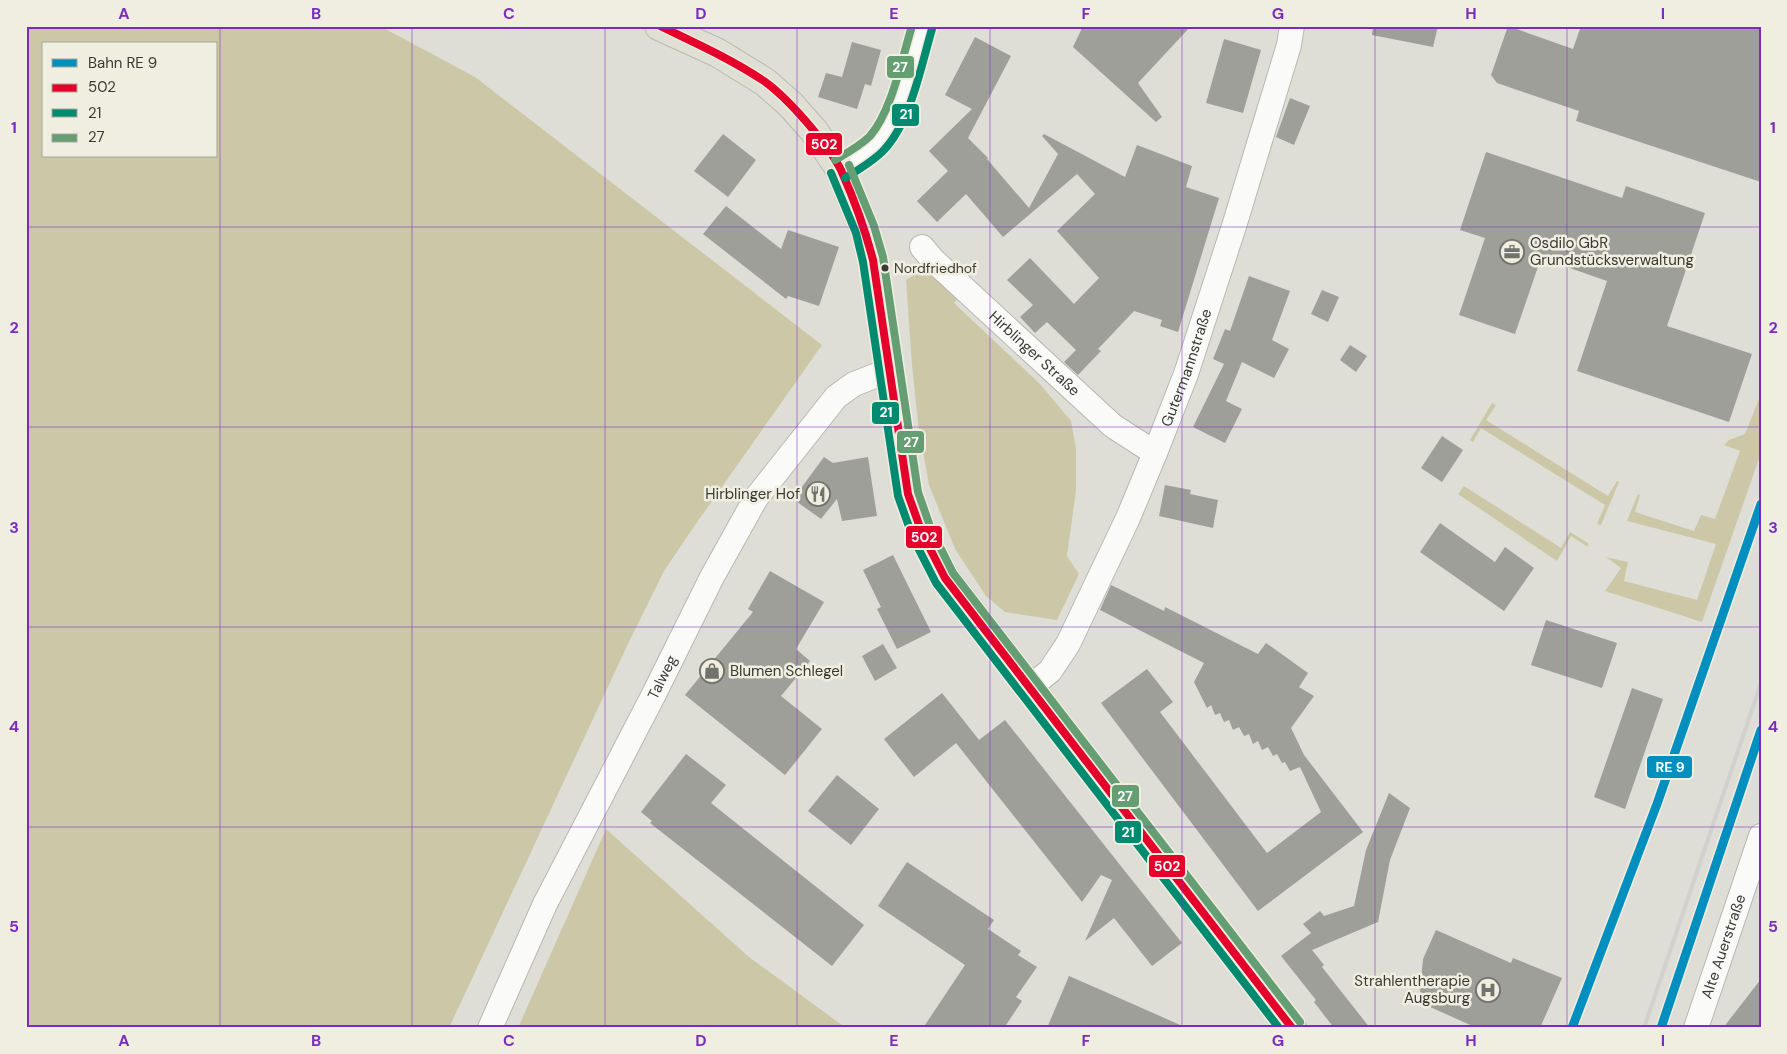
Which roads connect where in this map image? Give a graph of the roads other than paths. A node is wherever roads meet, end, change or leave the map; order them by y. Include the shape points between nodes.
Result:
1 (658, 26) edge
2 (922, 26) edge
3 (1292, 26) edge
4 (840, 169) junction
5 (922, 246) dead end
6 (890, 370) junction
7 (1155, 453) junction
8 (1030, 687) junction
9 (1761, 836) edge
10 (490, 1028) edge
11 (1292, 1028) edge
12 (1696, 1028) edge

1 - 4 main road via 718,53 765,82 814,130
2 - 4 street via 894,114 879,139
3 - 7 street, Gutermannstraße via 1235,223 1186,374
4 - 6 main road via 862,222 873,260
5 - 7 street, Hirblinger Straße via 933,260 1112,426
6 - 8 main road via 908,494 922,533 945,578
6 - 10 street, Talweg via 854,384 836,397 756,498 712,577 545,904
7 - 8 street, Gutermannstraße via 1068,644 1050,672
8 - 11 main road
9 - 12 street, Alte Auerstraße

